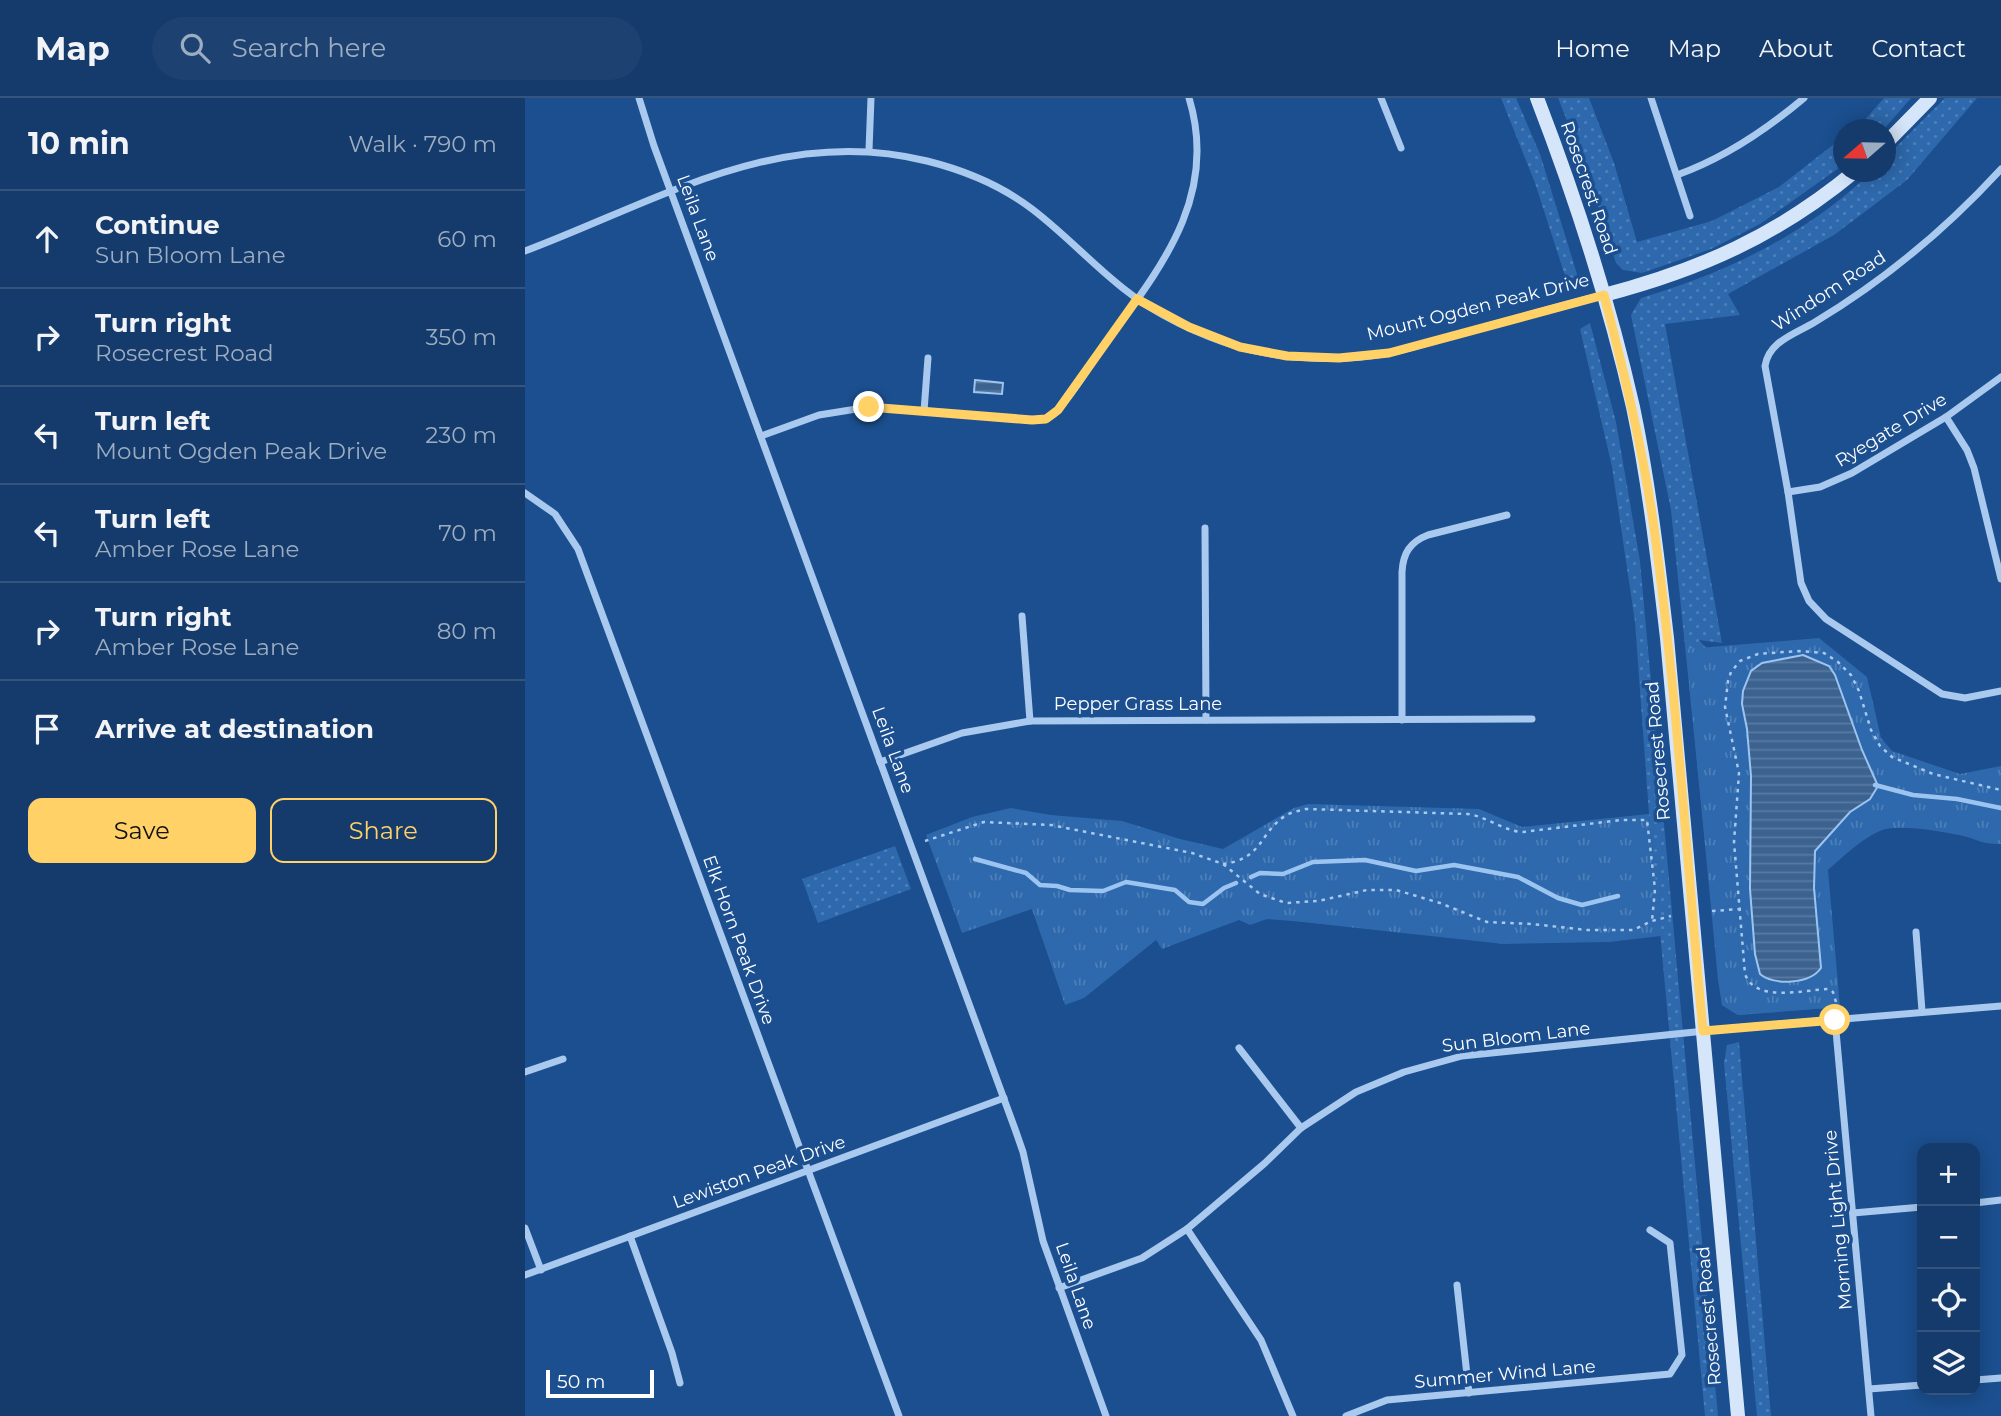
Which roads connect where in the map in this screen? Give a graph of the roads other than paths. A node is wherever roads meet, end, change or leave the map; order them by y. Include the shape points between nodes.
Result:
1 (639, 98) edge
2 (871, 98) edge
3 (1189, 98) edge
4 (1381, 98) edge
5 (1537, 98) edge
6 (1651, 98) edge
7 (1804, 98) edge
8 (1930, 98) edge
9 (1896, 133) edge
10 (1401, 148) dead end
11 (869, 150) junction
12 (2001, 169) edge
13 (1677, 175) junction
14 (1840, 182) edge
15 (671, 192) junction
16 (1690, 216) dead end
17 (525, 251) edge
18 (1604, 295) junction
19 (1137, 299) junction
20 (928, 358) dead end
21 (2001, 377) edge
22 (924, 411) junction
23 (1946, 417) junction
24 (761, 436) junction
25 (1788, 492) junction
26 (525, 493) edge
27 (1507, 515) dead end
28 (1205, 528) dead end
29 (2001, 579) edge
30 (1022, 616) dead end
31 (2001, 691) edge
32 (1532, 719) dead end
33 (1206, 720) junction
34 (1402, 720) junction
35 (1030, 721) junction
36 (880, 762) junction
37 (1916, 932) dead end
38 (2001, 1006) edge
39 (1922, 1011) junction
40 (1835, 1020) junction
41 (1703, 1031) junction
42 (1239, 1048) dead end
43 (563, 1059) dead end
44 (525, 1072) edge
45 (1004, 1098) junction
46 (1300, 1128) junction
47 (808, 1170) junction
48 (2001, 1200) edge
49 (1980, 1202) edge
50 (1917, 1207) edge
51 (1853, 1213) junction
52 (525, 1228) edge
53 (1187, 1229) junction
54 (1650, 1230) dead end
55 (630, 1236) junction
56 (541, 1269) junction
57 (525, 1275) edge
58 (1457, 1285) dead end
59 (1059, 1287) junction
60 (2001, 1378) edge
61 (1980, 1380) edge
62 (680, 1383) dead end
63 (1917, 1385) edge
64 (1869, 1389) junction
65 (1469, 1393) junction
66 (899, 1416) edge
67 (1106, 1416) edge
68 (1293, 1416) edge
69 (1346, 1416) edge
70 (1738, 1416) edge
71 (1871, 1416) edge

1 - 15 street, Leila Lane
2 - 11 street
3 - 19 street via 1196,157 1188,208 1169,252
4 - 10 street
5 - 18 main road, Rosecrest Road
6 - 13 street
7 - 13 street via 1741,144
8 - 9 main road
11 - 15 street, Mount Ogden Peak Drive via 784,155
11 - 19 street, Mount Ogden Peak Drive via 948,166 988,183 1029,206
12 - 25 street, Windom Road via 1954,218 1896,267 1769,352 1766,372
13 - 16 street
14 - 18 main road, Mount Ogden Peak Drive via 1784,223 1731,252
15 - 17 street, Mount Ogden Peak Drive
15 - 24 street, Leila Lane
18 - 19 street, Mount Ogden Peak Drive via 1389,353 1339,358 1287,356 1240,347
18 - 41 main road, Rosecrest Road via 1633,408 1654,527
19 - 22 street via 1058,410 1046,419
20 - 22 street
21 - 23 street, Ryegate Drive
22 - 24 street via 842,410
23 - 25 street, Ryegate Drive via 1852,473 1820,487
23 - 29 street via 1975,468
24 - 36 street, Leila Lane
25 - 31 street, Windom Road via 1801,583 1809,601 1826,619 1949,696 1965,698
26 - 47 street, Elk Horn Peak Drive via 555,514 578,549
27 - 34 street via 1428,535 1404,555
28 - 33 street
30 - 35 street
32 - 34 street, Pepper Grass Lane
33 - 34 street, Pepper Grass Lane
33 - 35 street, Pepper Grass Lane
35 - 36 street, Pepper Grass Lane via 962,733
36 - 45 street, Leila Lane
37 - 39 street
38 - 39 street, Sun Bloom Lane
39 - 40 street, Sun Bloom Lane
40 - 41 street, Sun Bloom Lane
40 - 51 street, Morning Light Drive
41 - 46 street, Sun Bloom Lane via 1462,1056 1404,1072 1356,1093
41 - 70 main road, Rosecrest Road
42 - 46 street
43 - 44 street
45 - 47 street, Lewiston Peak Drive
45 - 59 street, Leila Lane
46 - 53 street, Sun Bloom Lane
47 - 55 street, Lewiston Peak Drive
47 - 66 street, Elk Horn Peak Drive
48 - 49 street
50 - 51 street
51 - 64 street, Morning Light Drive
52 - 56 street
53 - 59 street, Sun Bloom Lane via 1142,1258
53 - 68 street via 1261,1340
54 - 65 street, Summer Wind Lane via 1670,1242 1682,1355 1671,1374
55 - 56 street, Lewiston Peak Drive
55 - 62 street
56 - 57 street, Lewiston Peak Drive
58 - 65 street
59 - 67 street, Leila Lane
60 - 61 street
63 - 64 street
64 - 71 street, Morning Light Drive
65 - 69 street, Summer Wind Lane via 1387,1400

